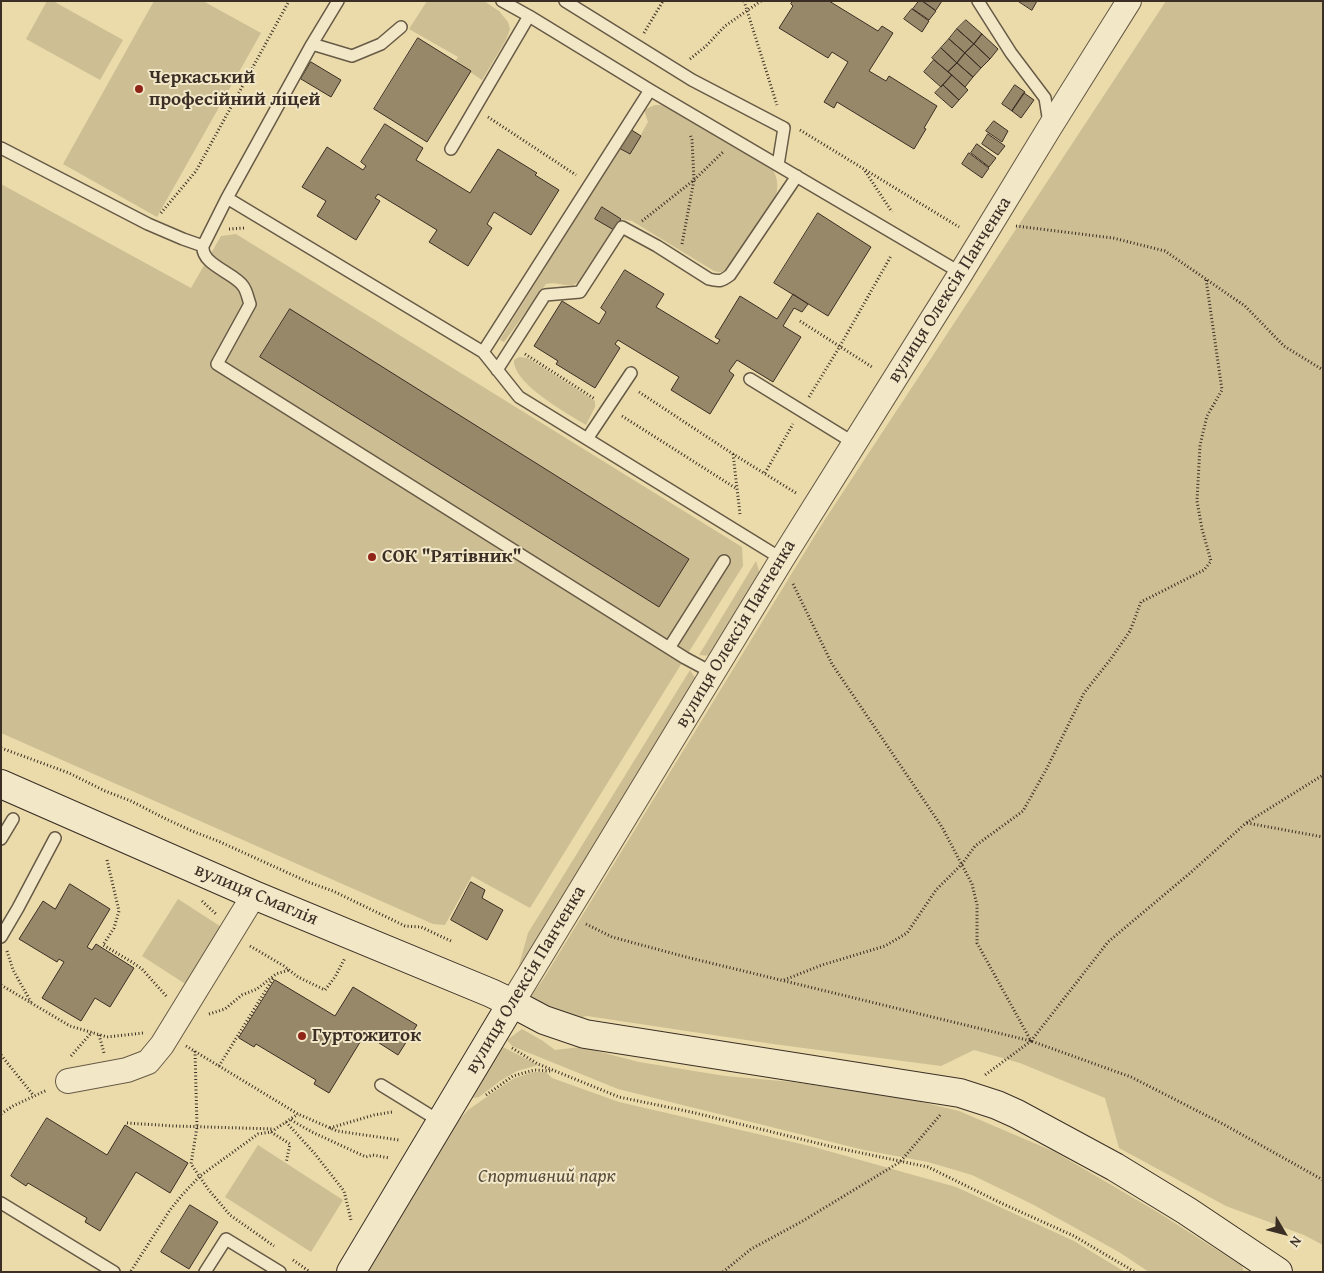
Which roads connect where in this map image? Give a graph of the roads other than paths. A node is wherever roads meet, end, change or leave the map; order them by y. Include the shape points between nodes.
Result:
1 (338, 1) edge
2 (502, 1) edge
3 (565, 1) edge
4 (978, 1) edge
5 (1129, 1) edge
6 (528, 16) junction
7 (401, 27) dead end
8 (312, 44) junction
9 (650, 90) junction
10 (1050, 127) junction
11 (1, 148) edge
12 (451, 149) dead end
13 (778, 165) junction
14 (797, 176) junction
15 (227, 198) junction
16 (204, 246) junction
17 (961, 272) junction
18 (482, 352) junction
19 (497, 370) junction
20 (628, 378) road end
21 (750, 379) dead end
22 (587, 439) junction
23 (854, 443) junction
24 (782, 559) junction
25 (724, 561) dead end
26 (669, 648) junction
27 (713, 673) junction
28 (1, 784) edge
29 (13, 819) dead end
30 (55, 838) dead end
31 (1, 839) edge
32 (254, 895) junction
33 (2, 935) edge
34 (512, 1003) junction
35 (68, 1081) road end
36 (381, 1085) dead end
37 (441, 1122) junction
38 (1, 1203) edge
39 (114, 1272) edge
40 (206, 1272) edge
41 (280, 1272) edge
42 (351, 1272) edge
43 (1278, 1272) edge

1 - 8 lane
2 - 6 lane
3 - 13 lane via 677,70 784,128
4 - 10 lane via 1045,98
5 - 10 street, вулиця Олексія Панченка
6 - 9 lane
6 - 12 lane
7 - 8 lane via 381,44 352,56
8 - 15 lane
9 - 13 lane
9 - 18 lane
10 - 17 street, вулиця Олексія Панченка
11 - 16 lane via 151,225
13 - 14 lane
14 - 17 lane
14 - 19 lane via 730,275 722,281 709,279 622,226 580,292 545,295
15 - 16 lane
15 - 18 lane
16 - 26 lane via 207,260 243,285 250,304 217,364
17 - 23 street, вулиця Олексія Панченка
18 - 19 lane
19 - 22 lane via 519,397
20 - 22 lane
21 - 23 lane
22 - 24 lane
23 - 24 street, вулиця Олексія Панченка
24 - 27 street, вулиця Олексія Панченка
25 - 26 lane
26 - 27 lane
27 - 34 street, вулиця Олексія Панченка
28 - 32 street, вулиця Смаглія
29 - 31 lane
30 - 33 lane
32 - 34 street, вулиця Смаглія
32 - 35 street via 175,1025 148,1062 127,1070
34 - 37 street, вулиця Олексія Панченка
34 - 43 street, вулиця Смаглія via 544,1020 585,1034 960,1092 997,1104 1115,1167
36 - 37 lane
37 - 42 street, вулиця Олексія Панченка
38 - 39 lane
40 - 41 lane via 226,1239

